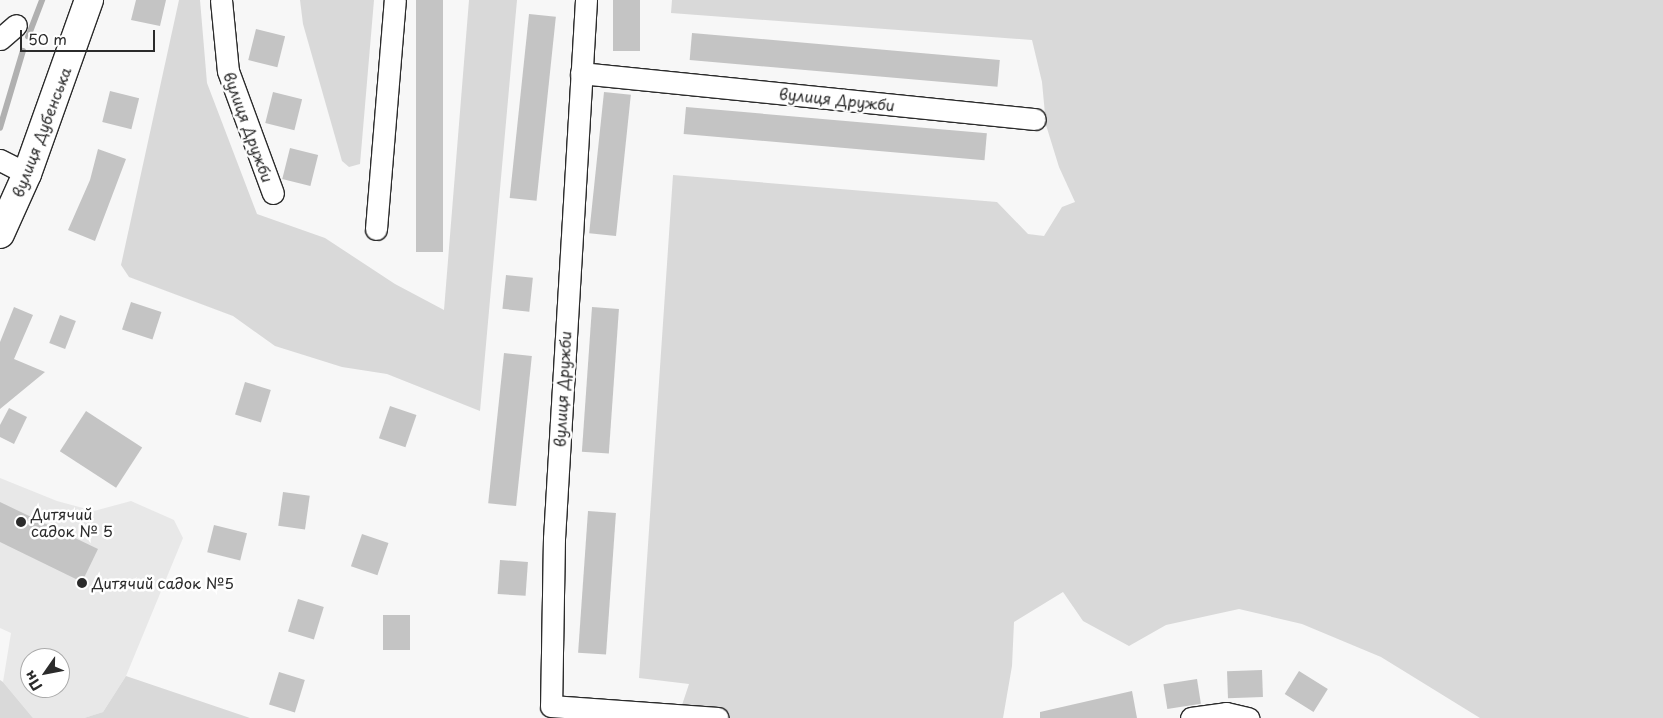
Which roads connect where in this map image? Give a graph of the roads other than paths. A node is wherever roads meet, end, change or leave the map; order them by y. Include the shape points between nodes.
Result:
1 (89, 0) edge
2 (221, 0) edge
3 (395, 0) edge
4 (586, 0) edge
5 (581, 73) junction
6 (1035, 119) dead end
7 (0, 160) edge
8 (27, 174) junction
9 (273, 193) dead end
10 (376, 229) dead end
11 (0, 234) edge
12 (718, 718) edge
13 (1191, 718) edge
14 (1248, 718) edge

1 - 8 main road, вулиця Дубенська
2 - 9 street, вулиця Дружби via 228,71
3 - 10 street
4 - 5 street, вулиця Дружби
5 - 6 street, вулиця Дружби
5 - 12 street, вулиця Дружби via 554,538 551,706
7 - 8 street
8 - 11 main road, вулиця Дубенська
13 - 14 street via 1226,712

